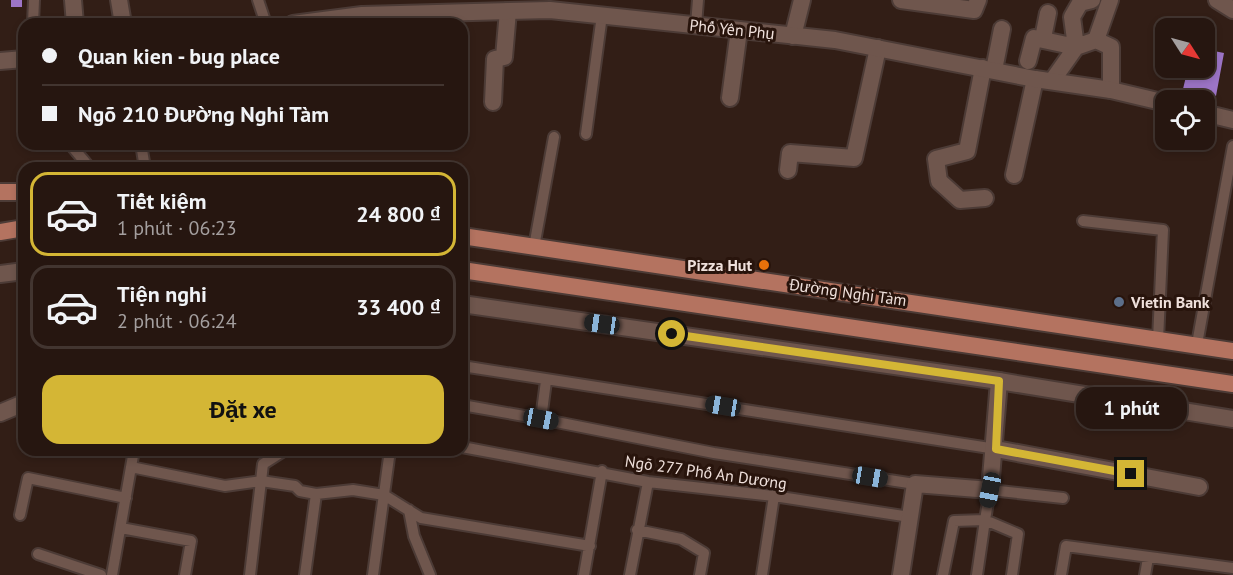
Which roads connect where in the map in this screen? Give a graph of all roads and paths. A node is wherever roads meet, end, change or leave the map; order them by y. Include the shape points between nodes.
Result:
1 (34, 0) edge
2 (73, 0) edge
3 (258, 0) edge
4 (698, 0) edge
5 (802, 0) edge
6 (906, 0) edge
7 (978, 0) edge
8 (1217, 0) edge
9 (1093, 1) edge
10 (123, 2) edge
11 (438, 6) edge
12 (1233, 10) edge
13 (508, 11) junction
14 (1048, 13) dead end
15 (602, 15) junction
16 (33, 18) edge
17 (74, 18) edge
18 (123, 18) edge
19 (264, 18) edge
20 (389, 18) edge
21 (696, 25) junction
22 (1002, 29) dead end
23 (739, 30) junction
24 (793, 36) junction
25 (1043, 38) junction
26 (1096, 40) junction
27 (1076, 46) junction
28 (878, 48) junction
29 (18, 60) edge
30 (0, 61) edge
31 (1028, 61) dead end
32 (988, 69) junction
33 (1035, 79) junction
34 (1052, 81) junction
35 (1111, 90) junction
36 (730, 98) dead end
37 (1155, 100) edge
38 (493, 102) dead end
39 (1215, 116) edge
40 (1233, 120) edge
41 (586, 134) dead end
42 (554, 137) dead end
43 (1233, 146) edge
44 (75, 150) edge
45 (85, 162) edge
46 (788, 170) dead end
47 (1014, 175) dead end
48 (0, 192) edge
49 (18, 192) edge
50 (985, 198) dead end
51 (1083, 221) dead end
52 (18, 229) edge
53 (0, 232) edge
54 (468, 237) edge
55 (534, 247) junction
56 (468, 271) edge
57 (18, 272) edge
58 (0, 274) edge
59 (468, 305) edge
60 (1158, 340) junction
61 (1197, 344) junction
62 (1233, 351) edge
63 (468, 367) edge
64 (546, 381) junction
65 (999, 381) junction
66 (1233, 384) edge
67 (18, 406) edge
68 (468, 406) edge
69 (0, 414) edge
70 (541, 419) junction
71 (1233, 419) edge
72 (468, 448) edge
73 (996, 449) junction
74 (133, 456) edge
75 (276, 456) edge
76 (389, 456) edge
77 (131, 467) junction
78 (602, 471) junction
79 (261, 481) junction
80 (648, 482) junction
81 (915, 484) junction
82 (1199, 487) dead end
83 (990, 490) junction
84 (316, 494) junction
85 (384, 495) junction
86 (774, 496) junction
87 (126, 498) junction
88 (1063, 498) dead end
89 (409, 510) junction
90 (20, 515) dead end
91 (910, 517) junction
92 (985, 520) junction
93 (121, 528) junction
94 (637, 530) junction
95 (590, 546) junction
96 (38, 554) dead end
97 (1148, 558) junction
98 (1233, 568) edge
99 (1206, 570) edge
100 (101, 575) edge
101 (112, 575) edge
102 (185, 575) edge
103 (250, 575) edge
104 (305, 575) edge
105 (373, 575) edge
106 (430, 575) edge
107 (584, 575) edge
108 (630, 575) edge
109 (700, 575) edge
110 (762, 575) edge
111 (901, 575) edge
112 (943, 575) edge
113 (977, 575) edge
114 (1012, 575) edge
115 (1061, 575) edge
116 (1145, 575) edge

1 - 16 lane
2 - 17 street
3 - 19 lane
4 - 21 lane
5 - 24 street
6 - 7 street via 974,10
8 - 12 street
9 - 26 street
9 - 27 street via 1072,17
10 - 18 street
11 - 13 street, Phố Yên Phụ
11 - 20 street, Phố Yên Phụ
13 - 15 street, Phố Yên Phụ
13 - 38 street via 504,57 495,59
14 - 25 street
15 - 21 street, Phố Yên Phụ
15 - 41 lane
21 - 23 street, Phố Yên Phụ
22 - 32 street
23 - 24 street, Phố Yên Phụ
23 - 36 street
24 - 28 street, Phố Yên Phụ
25 - 27 street
25 - 31 street via 1034,38
26 - 27 street
26 - 35 street via 1111,47
27 - 34 street
28 - 32 street, Phố Yên Phụ
28 - 46 street via 854,158 790,153
29 - 30 street
32 - 33 street, Phố Yên Phụ
32 - 50 street via 967,151 936,159 939,181 960,200
33 - 34 street, Phố Yên Phụ
33 - 47 street
34 - 35 street, Phố Yên Phụ
35 - 37 street, Phố Yên Phụ
39 - 40 street
42 - 55 lane
43 - 61 lane
44 - 45 lane
48 - 49 main road
51 - 60 lane via 1163,230
52 - 53 main road
54 - 55 main road, Đường Nghi Tàm
55 - 60 main road, Đường Nghi Tàm
56 - 66 main road, Đường Nghi Tàm
57 - 58 street
59 - 65 street
60 - 61 main road, Đường Nghi Tàm
61 - 62 main road, Đường Nghi Tàm
63 - 64 lane
64 - 70 lane
64 - 73 lane
65 - 71 street
65 - 73 street
67 - 69 street
68 - 70 lane
70 - 81 lane via 714,453
72 - 78 lane, Ngõ 277 Phố An Dương
73 - 82 street
73 - 83 street
74 - 77 lane
75 - 79 lane via 263,464
76 - 85 lane
77 - 79 lane via 225,486
77 - 87 lane
78 - 80 lane, Ngõ 277 Phố An Dương
78 - 95 lane
79 - 84 lane
79 - 103 lane
80 - 86 lane, Ngõ 277 Phố An Dương
80 - 94 lane
81 - 83 street
81 - 91 street
83 - 88 lane
83 - 92 lane
84 - 85 lane via 353,490
84 - 104 lane
85 - 89 lane
85 - 105 lane
86 - 91 lane, Ngõ 277 Phố An Dương
86 - 110 lane
87 - 90 lane via 28,478
87 - 93 lane
89 - 95 lane via 421,518
89 - 106 lane via 414,536
91 - 111 street
92 - 112 lane via 954,521
92 - 113 lane
92 - 114 lane via 1018,534
93 - 101 lane
93 - 102 lane via 191,541
94 - 108 lane
94 - 109 lane via 681,539 704,553
95 - 107 lane
96 - 100 lane
97 - 99 lane
97 - 115 lane via 1066,546
97 - 116 lane
98 - 99 lane

